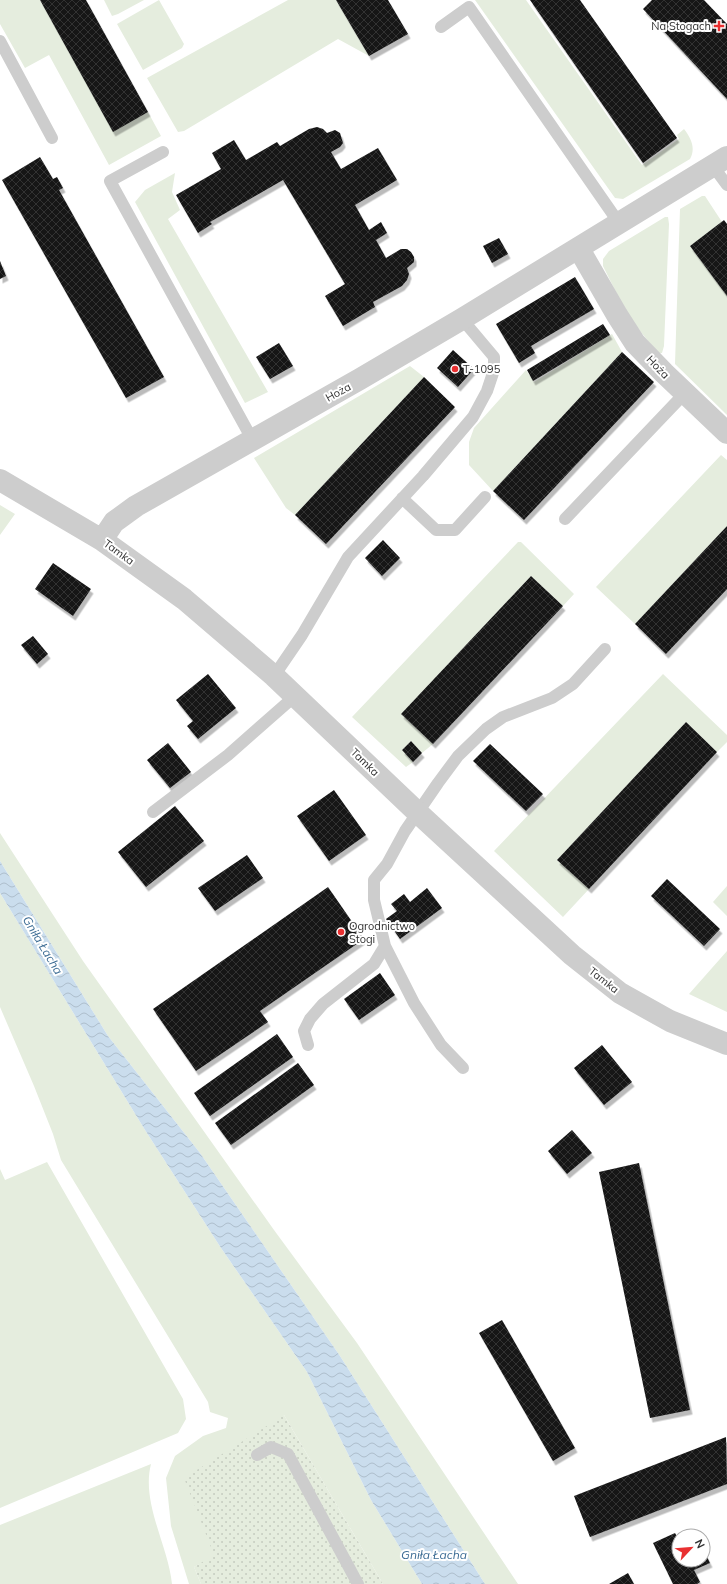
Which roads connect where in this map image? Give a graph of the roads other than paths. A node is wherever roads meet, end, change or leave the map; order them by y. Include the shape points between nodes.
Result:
1 (441, 27) dead end
2 (0, 41) edge
3 (52, 138) dead end
4 (162, 152) dead end
5 (720, 161) edge
6 (727, 185) edge
7 (619, 223) junction
8 (579, 249) junction
9 (462, 319) junction
10 (685, 393) junction
11 (727, 433) edge
12 (252, 439) junction
13 (0, 480) edge
14 (485, 497) dead end
15 (402, 498) junction
16 (565, 519) dead end
17 (102, 540) junction
18 (604, 649) dead end
19 (274, 676) junction
20 (295, 696) junction
21 (153, 812) dead end
22 (417, 812) junction
23 (385, 946) junction
24 (727, 1044) edge
25 (308, 1045) dead end
26 (463, 1068) dead end
27 (256, 1455) dead end
28 (358, 1584) edge

1 - 7 lane via 469,7
2 - 3 lane
4 - 12 lane via 110,181
5 - 6 lane
5 - 7 street, Hoża
7 - 8 street, Hoża
8 - 9 street, Hoża
8 - 10 street, Hoża via 635,343
9 - 12 street, Hoża
9 - 15 lane via 494,358 494,370 487,391 473,417
10 - 11 street, Hoża
10 - 16 lane
12 - 17 street, Hoża via 136,506 114,522
13 - 17 street, Tamka
14 - 15 lane via 456,530 436,530
15 - 19 lane via 348,557 302,635
17 - 19 street, Tamka via 184,599
18 - 22 lane via 573,684 552,698 503,717 486,729 458,756
19 - 20 street, Tamka
20 - 21 lane via 228,755
20 - 22 street, Tamka
22 - 23 lane via 387,864 374,880 374,900
22 - 24 street, Tamka via 572,955 620,993 670,1021
23 - 25 lane via 374,964 323,1004 310,1019 304,1031
23 - 26 lane via 414,1003 442,1045
27 - 28 lane via 271,1447 288,1454

